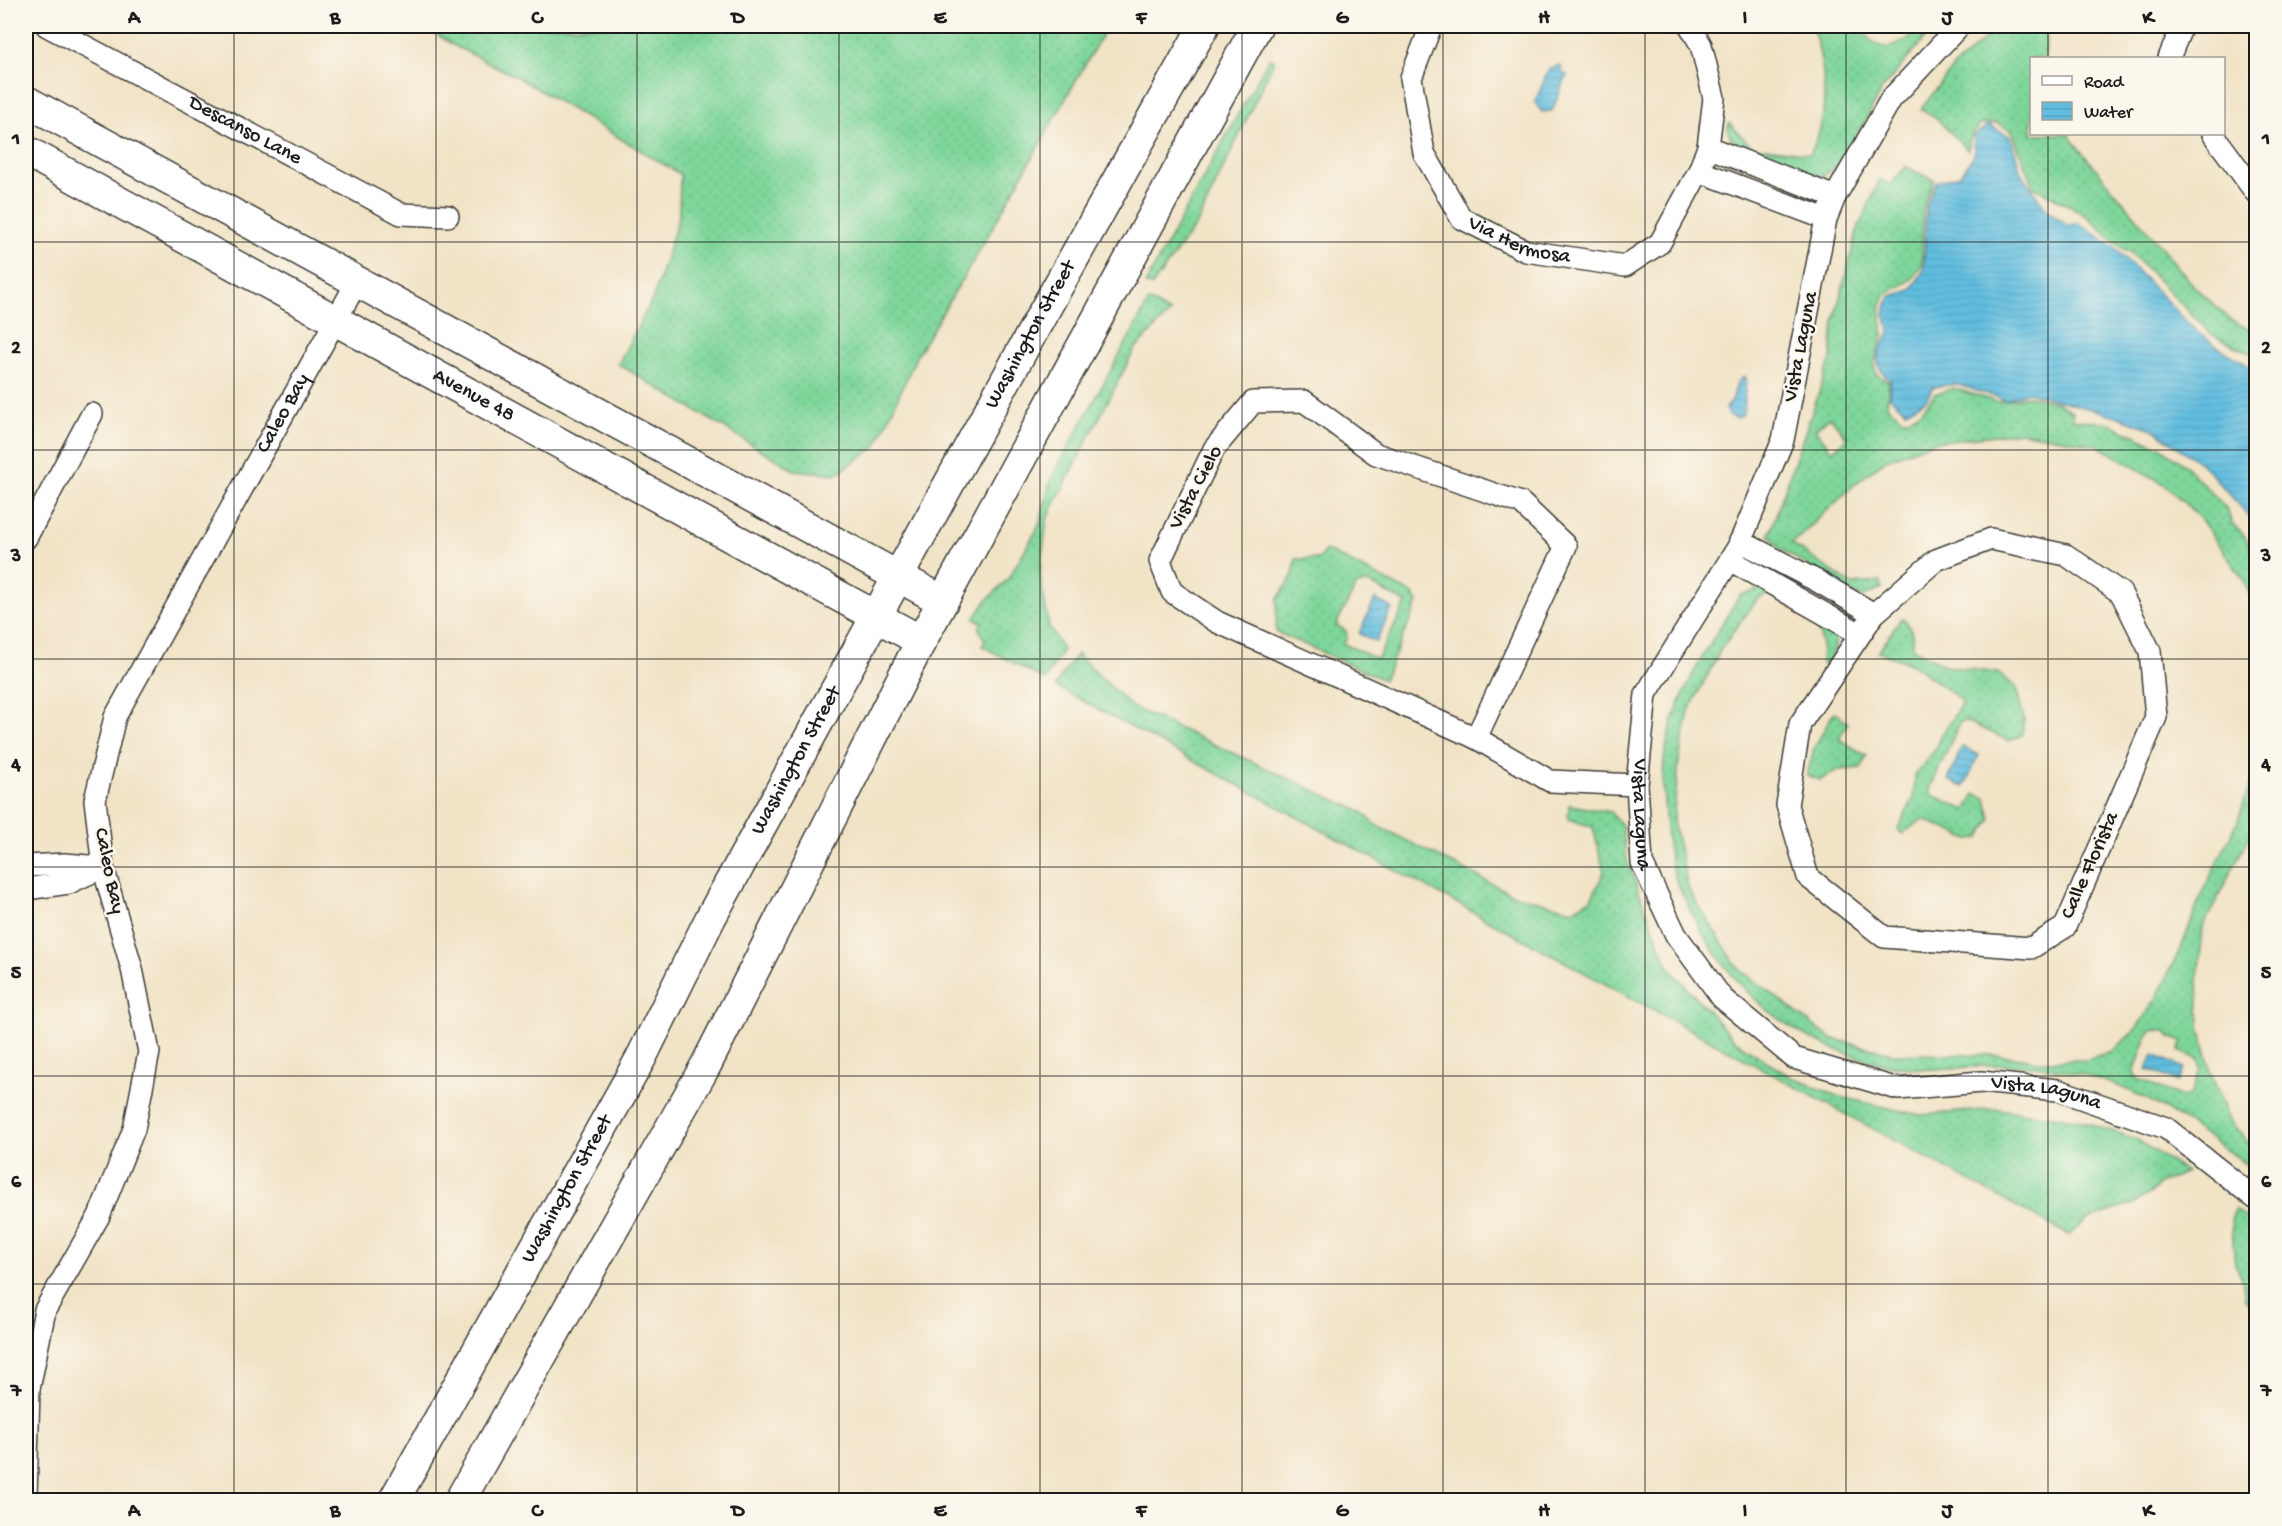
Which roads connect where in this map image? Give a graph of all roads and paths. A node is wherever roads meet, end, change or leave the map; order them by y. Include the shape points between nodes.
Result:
1 (47, 26) edge
2 (1204, 26) edge
3 (1257, 26) edge
4 (1431, 26) edge
5 (1690, 26) edge
6 (1959, 26) edge
7 (2182, 26) edge
8 (2169, 57) edge
9 (26, 101) edge
10 (2214, 135) edge
11 (1708, 147) junction
12 (26, 151) edge
13 (1699, 171) junction
14 (2256, 193) edge
15 (1835, 197) junction
16 (448, 216) dead end
17 (1826, 219) junction
18 (357, 282) junction
19 (336, 320) junction
20 (92, 414) dead end
21 (26, 538) edge
22 (1740, 541) junction
23 (1730, 560) junction
24 (898, 576) junction
25 (943, 601) junction
26 (1875, 614) junction
27 (877, 616) junction
28 (1860, 634) junction
29 (921, 641) junction
30 (1476, 738) junction
31 (1637, 785) junction
32 (26, 866) edge
33 (104, 867) junction
34 (26, 889) edge
35 (2256, 1199) edge
36 (26, 1497) edge
37 (394, 1500) edge
38 (460, 1500) edge

1 - 16 street, Descanso Lane via 401,214
2 - 24 main road, Washington Street
3 - 25 main road
4 - 13 street, Via Hermosa via 1411,78 1424,153 1461,218 1526,251 1625,266 1660,243
5 - 11 street, Via Hermosa via 1701,45 1714,98
6 - 15 street, Vista Laguna via 1891,99
7 - 8 street
9 - 18 main road, Avenue 48
10 - 14 street
11 - 13 street, Via Hermosa
11 - 15 street
12 - 19 main road, Avenue 48
13 - 17 street
15 - 17 street, Vista Laguna
17 - 22 street, Vista Laguna via 1783,440
18 - 19 street, Caleo Bay
18 - 24 main road, Avenue 48
19 - 27 main road, Avenue 48
19 - 33 street, Caleo Bay via 115,717 95,800
20 - 21 street
22 - 23 street, Vista Laguna
22 - 26 street
23 - 28 street
23 - 31 street, Vista Laguna via 1646,694
24 - 25 main road, Avenue 48
24 - 27 main road, Washington Street
25 - 29 main road
26 - 28 street, Calle Florista
26 - 28 street, Calle Florista via 1936,560 1991,539 2066,555 2121,593 2150,651 2156,717 2066,927 2031,948 1884,937 1808,877 1787,805 1800,724
27 - 29 main road, Avenue 48
27 - 37 main road, Washington Street via 711,917 642,1058
29 - 38 main road via 706,1065
30 - 30 street, Vista Cielo via 1217,622 1172,592 1160,561 1214,449 1253,402 1304,401 1376,454 1521,503 1566,546
30 - 31 street, Vista Cielo via 1550,781
31 - 35 street, Vista Laguna via 1642,863 1676,935 1722,998 1794,1058 1898,1089 1981,1082 2058,1090 2166,1128
32 - 33 street
33 - 34 street via 69,882
33 - 36 street, Caleo Bay via 132,969 149,1052 134,1129 99,1216 45,1310 29,1389

